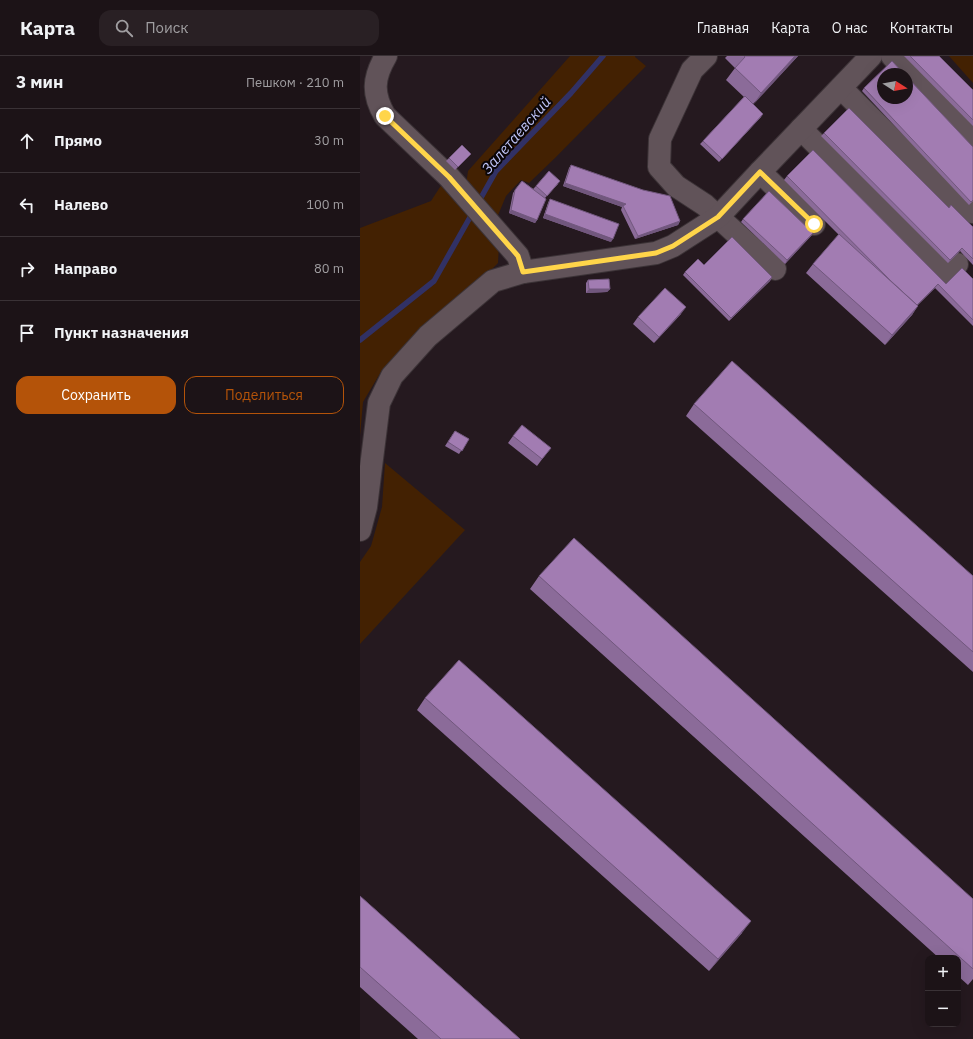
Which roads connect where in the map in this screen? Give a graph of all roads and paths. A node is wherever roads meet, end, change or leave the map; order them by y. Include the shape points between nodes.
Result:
1 (386, 56) edge
2 (706, 56) edge
3 (871, 56) edge
4 (892, 56) edge
5 (841, 88) junction
6 (801, 129) junction
7 (973, 141) edge
8 (760, 172) junction
9 (973, 212) edge
10 (718, 217) junction
11 (814, 224) dead end
12 (957, 264) dead end
13 (775, 269) dead end
14 (523, 272) junction
15 (360, 530) edge

1 - 14 street via 378,68 375,89 378,104 385,116 449,177 518,256
2 - 10 street via 692,70 660,139 659,167 676,186
3 - 5 street
4 - 7 street
5 - 6 street
5 - 9 street via 964,211
6 - 8 street
6 - 12 street via 946,274
8 - 10 street
8 - 11 street
10 - 13 street
10 - 14 street via 673,246 656,253
14 - 15 street via 493,281 428,336 392,376 379,403 366,507

